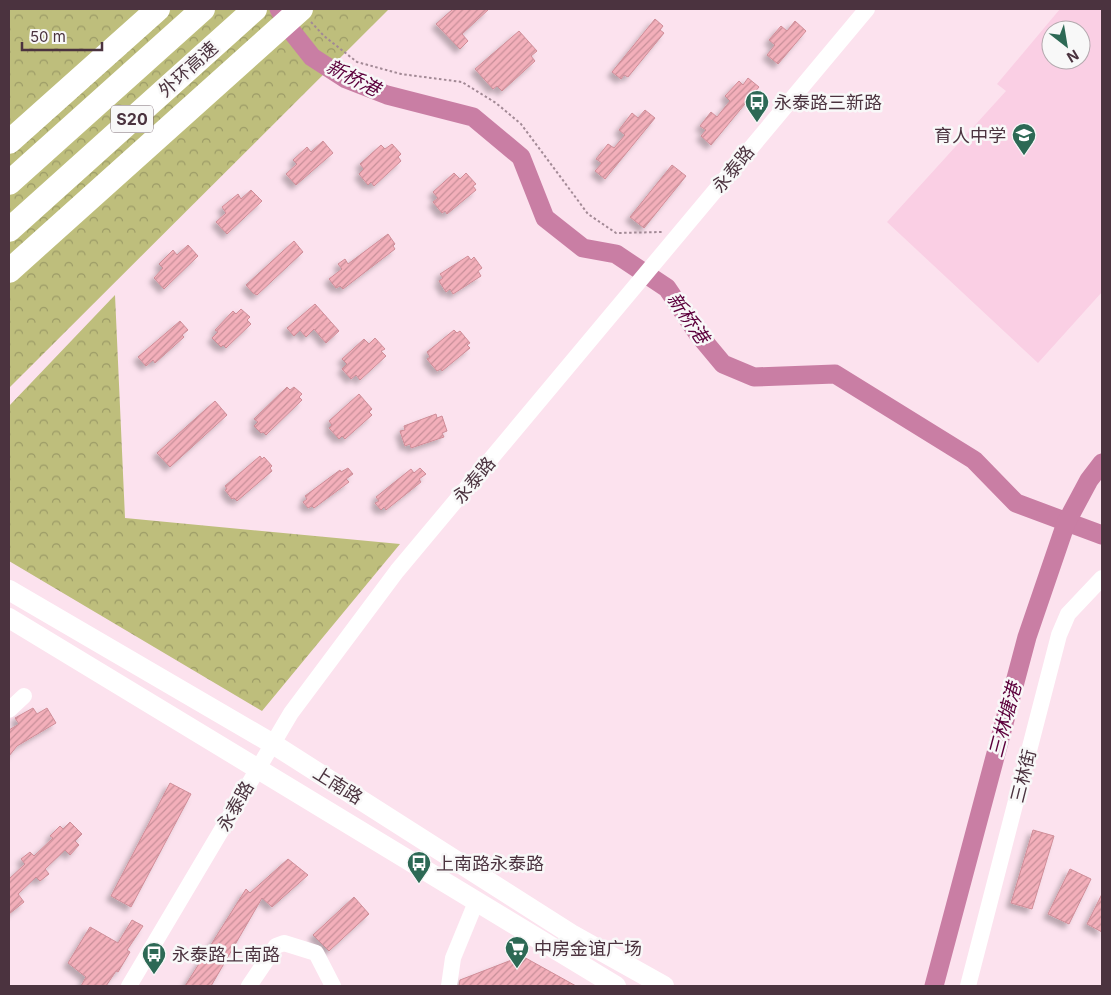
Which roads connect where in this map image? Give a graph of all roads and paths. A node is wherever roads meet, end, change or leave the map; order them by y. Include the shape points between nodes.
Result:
1 (158, 9) edge
2 (203, 9) edge
3 (255, 9) edge
4 (867, 9) edge
5 (304, 13) edge
6 (9, 142) edge
7 (9, 183) edge
8 (9, 230) edge
9 (674, 242) junction
10 (9, 271) edge
11 (1102, 578) edge
12 (9, 590) edge
13 (9, 618) edge
14 (24, 696) dead end
15 (9, 710) edge
16 (273, 744) junction
17 (257, 769) junction
18 (476, 902) junction
19 (129, 986) edge
20 (249, 986) edge
21 (332, 986) edge
22 (449, 986) edge
23 (616, 986) edge
24 (664, 986) edge
25 (968, 986) edge

1 - 6 highway
2 - 7 highway, 外环高速 / S20
3 - 8 highway, 外环高速 / S20
4 - 9 street, 永泰路
5 - 9 path via 324,36 358,62 400,74 462,82 496,103 521,124 588,214 616,233 671,232
5 - 10 highway via 262,44
9 - 16 street, 永泰路 via 397,571 325,665
11 - 25 street, 三林街 via 1068,614 1058,635
12 - 16 main road, 上南路
13 - 17 main road, 上南路
14 - 15 street
16 - 17 street, 永泰路
16 - 24 main road, 上南路 via 571,934
17 - 18 main road, 上南路
17 - 19 street, 永泰路
18 - 22 street via 453,958
18 - 23 main road, 上南路
20 - 21 street via 276,946 284,943 316,953

